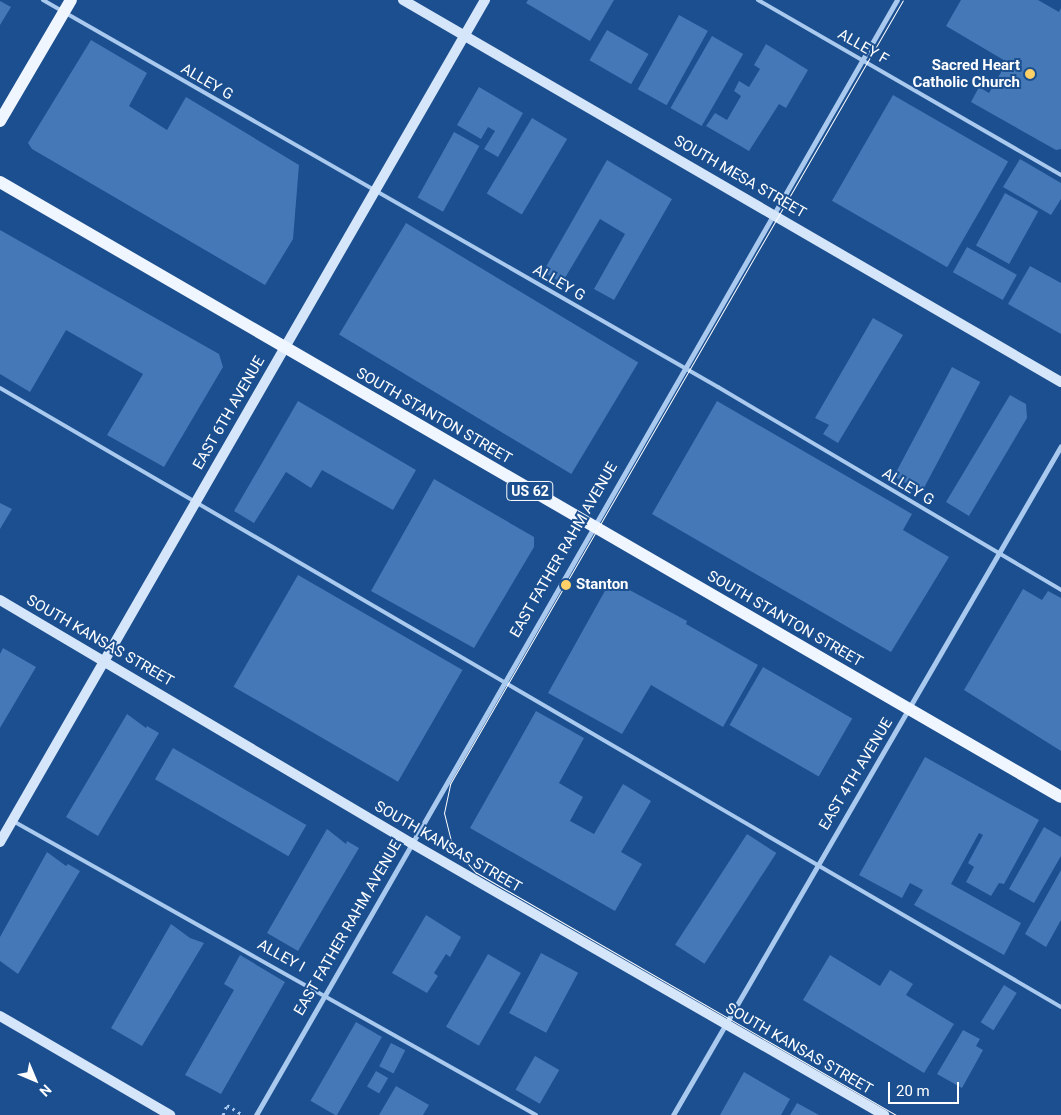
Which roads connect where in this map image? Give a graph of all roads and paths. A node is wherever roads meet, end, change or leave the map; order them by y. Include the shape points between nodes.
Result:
1 (43, 0) edge
2 (70, 0) edge
3 (403, 0) edge
4 (485, 0) edge
5 (758, 0) edge
6 (897, 0) edge
7 (64, 12) junction
8 (465, 36) junction
9 (863, 60) junction
10 (0, 120) edge
11 (1061, 176) edge
12 (0, 182) edge
13 (375, 191) junction
14 (773, 213) junction
15 (284, 347) junction
16 (683, 368) junction
17 (1061, 382) edge
18 (0, 388) edge
19 (1061, 446) edge
20 (194, 503) junction
21 (591, 527) junction
22 (999, 554) junction
23 (1061, 590) edge
24 (0, 600) edge
25 (104, 661) junction
26 (502, 681) junction
27 (910, 708) junction
28 (1061, 798) edge
29 (12, 820) junction
30 (0, 842) edge
31 (411, 843) junction
32 (816, 866) junction
33 (325, 994) junction
34 (1061, 1007) edge
35 (0, 1016) edge
36 (726, 1024) junction
37 (170, 1115) edge
38 (223, 1115) edge
39 (243, 1115) edge
40 (256, 1115) edge
41 (536, 1115) edge
42 (673, 1115) edge
43 (884, 1115) edge

1 - 7 lane, ALLEY G
2 - 7 main road
3 - 8 main road, SOUTH MESA STREET
4 - 8 main road, EAST 6TH AVENUE
5 - 9 lane, ALLEY F
6 - 9 street, EAST FATHER RAHM AVENUE
7 - 10 main road
7 - 13 lane, ALLEY G
8 - 13 main road, EAST 6TH AVENUE
8 - 14 main road, SOUTH MESA STREET
9 - 11 lane, ALLEY F
9 - 14 street, EAST FATHER RAHM AVENUE
12 - 15 main road, SOUTH STANTON STREET / US 62
13 - 15 main road, EAST 6TH AVENUE
13 - 16 lane, ALLEY G
14 - 16 street, EAST FATHER RAHM AVENUE
14 - 17 main road, SOUTH MESA STREET
15 - 20 main road, EAST 6TH AVENUE
15 - 21 main road, SOUTH STANTON STREET / US 62
16 - 21 street, EAST FATHER RAHM AVENUE
16 - 22 lane, ALLEY G
18 - 20 lane
19 - 22 street, EAST 4TH AVENUE
20 - 25 main road, EAST 6TH AVENUE
20 - 26 lane
21 - 26 street, EAST FATHER RAHM AVENUE
21 - 27 main road, SOUTH STANTON STREET / US 62
22 - 23 lane, ALLEY G
22 - 27 street, EAST 4TH AVENUE
24 - 25 main road, SOUTH KANSAS STREET
25 - 29 main road, EAST 6TH AVENUE
25 - 31 main road, SOUTH KANSAS STREET
26 - 31 street, EAST FATHER RAHM AVENUE
26 - 32 lane
27 - 28 main road, SOUTH STANTON STREET / US 62
27 - 32 street, EAST 4TH AVENUE
29 - 30 main road, EAST 6TH AVENUE
29 - 33 lane, ALLEY I
31 - 33 street, EAST FATHER RAHM AVENUE
31 - 36 main road, SOUTH KANSAS STREET
32 - 34 lane
32 - 36 street, EAST 4TH AVENUE
33 - 40 street, EAST FATHER RAHM AVENUE
33 - 41 lane, ALLEY I
35 - 37 main road
36 - 42 street, EAST 4TH AVENUE
36 - 43 main road, SOUTH KANSAS STREET
38 - 39 path via 227,1105

